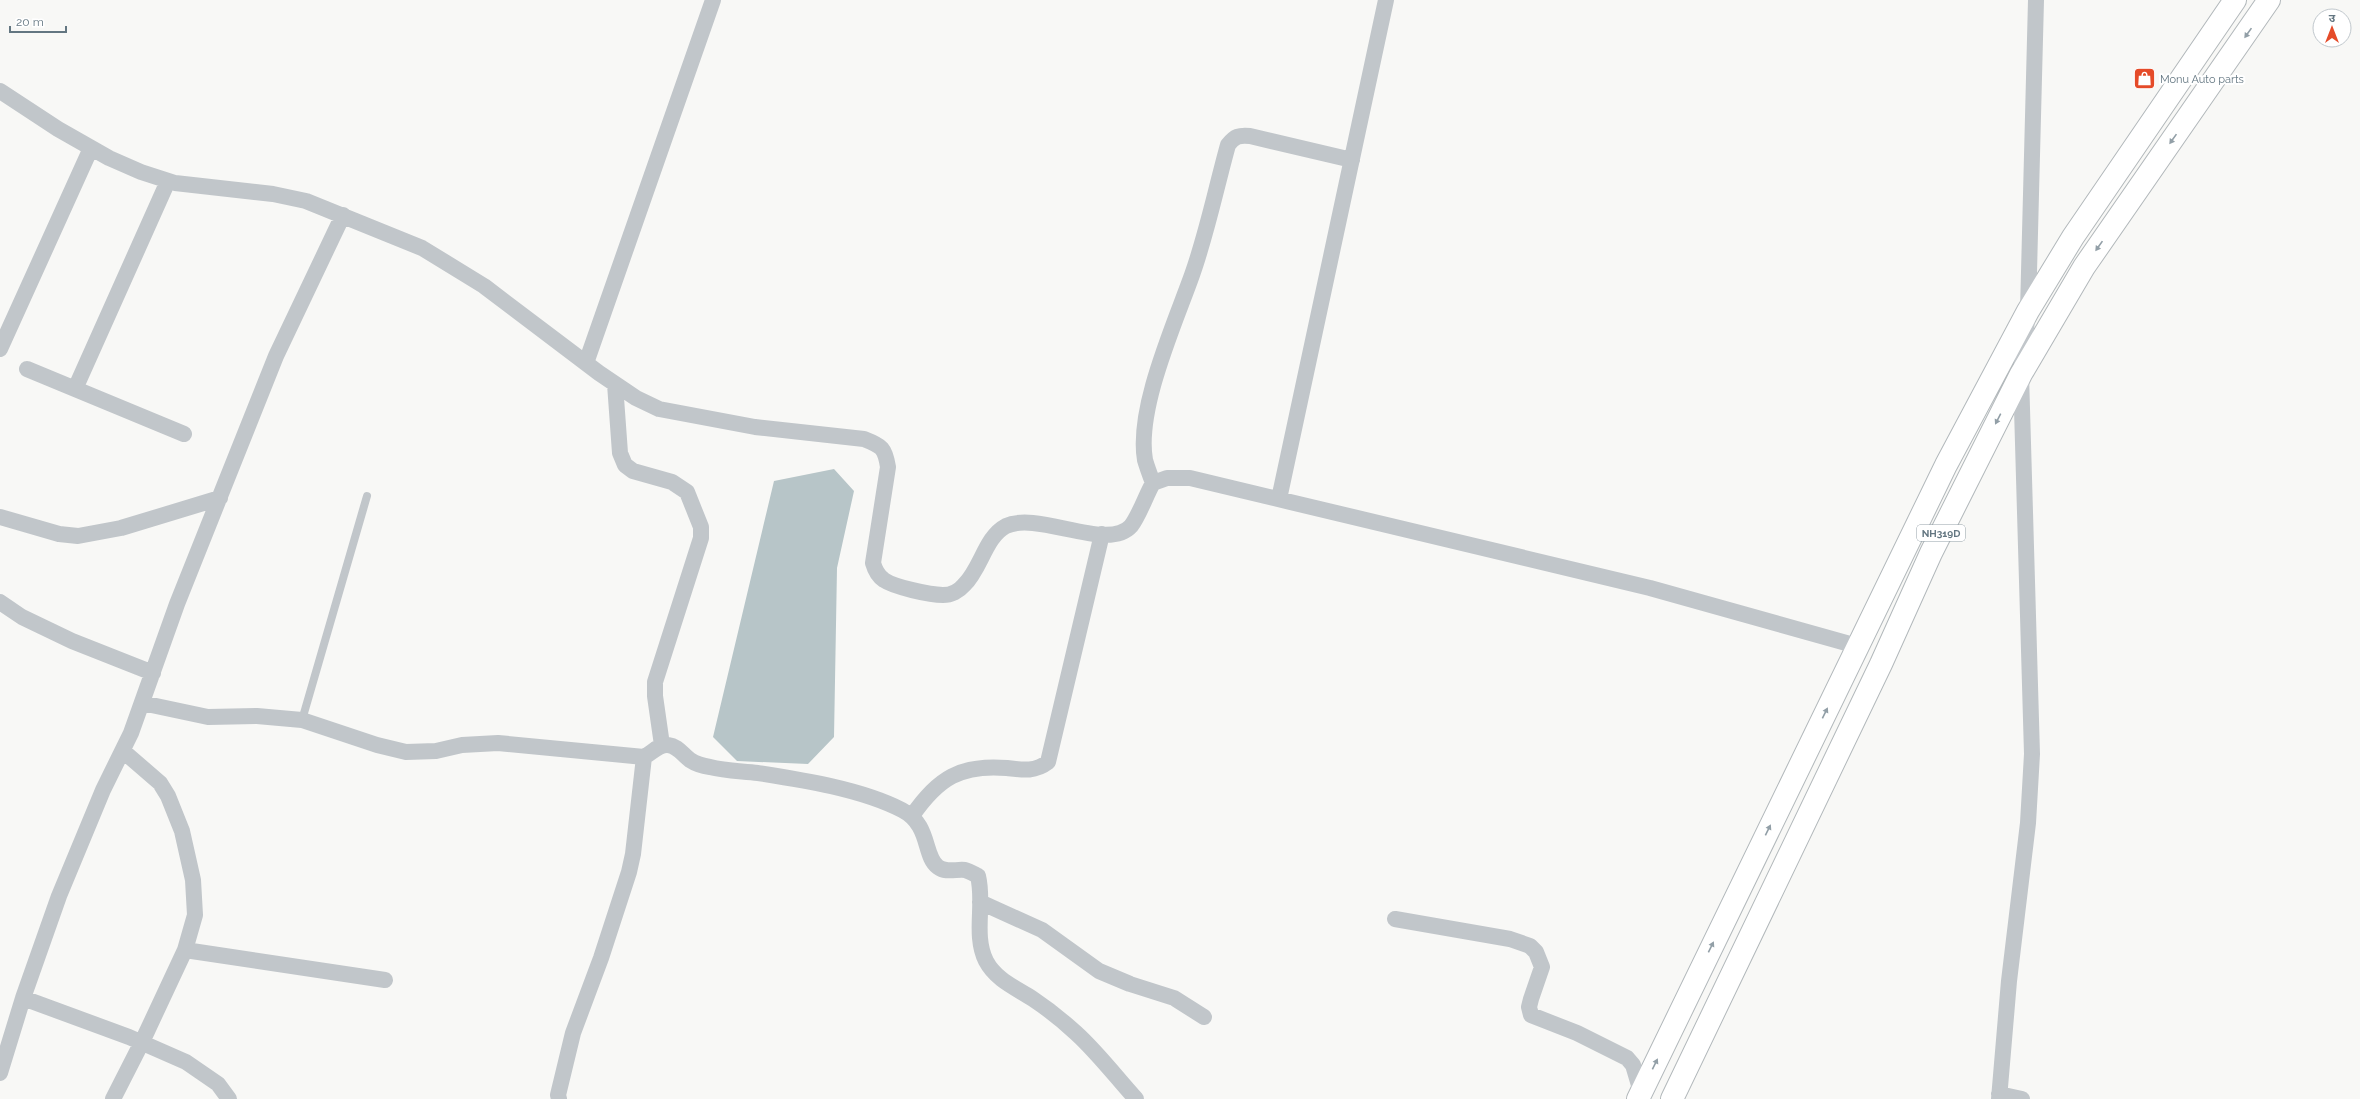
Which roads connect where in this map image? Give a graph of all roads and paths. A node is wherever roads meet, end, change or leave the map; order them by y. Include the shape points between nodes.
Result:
1 (713, 0) edge
2 (1386, 0) edge
3 (2036, 0) edge
4 (2236, 0) edge
5 (2269, 0) edge
6 (0, 91) edge
7 (91, 148) junction
8 (1352, 160) junction
9 (168, 181) junction
10 (343, 215) junction
11 (2028, 311) junction
12 (0, 349) edge
13 (586, 363) junction
14 (27, 369) dead end
15 (2021, 374) junction
16 (615, 384) junction
17 (75, 389) junction
18 (184, 434) dead end
19 (1153, 483) junction
20 (367, 496) dead end
21 (220, 498) junction
22 (1279, 499) junction
23 (0, 517) edge
24 (1102, 534) junction
25 (0, 602) edge
26 (1857, 646) junction
27 (153, 673) junction
28 (142, 703) junction
29 (302, 720) junction
30 (662, 745) junction
31 (123, 751) junction
32 (644, 757) junction
33 (912, 816) junction
34 (980, 902) junction
35 (1395, 919) dead end
36 (185, 950) junction
37 (385, 980) dead end
38 (23, 998) junction
39 (1204, 1017) dead end
40 (142, 1042) junction
41 (0, 1073) edge
42 (1639, 1096) edge
43 (1999, 1097) edge
44 (113, 1099) edge
45 (229, 1099) edge
46 (559, 1099) edge
47 (1136, 1099) edge
48 (1672, 1099) edge
49 (2022, 1099) edge

1 - 13 street
2 - 8 street
3 - 11 street
4 - 11 highway, NH319D via 2073,237
5 -> 15 highway, NH319D via 2084,267
6 - 7 street via 58,130
7 - 9 street
7 - 12 street
8 - 19 street via 1250,136 1240,135 1233,138 1228,145 1192,274 1158,368 1151,395 1145,459
8 - 22 street
9 - 10 street via 289,197
9 - 17 street
10 - 13 street via 402,239 453,265
10 - 21 street via 276,356
11 - 15 street
11 - 26 highway, NH319D via 1946,465
13 - 16 street
14 - 17 street
15 - 43 street via 2032,754 2028,823 2009,981
15 -> 48 highway, NH319D via 1931,553 1881,664
16 - 24 street via 647,403 676,414 770,429 864,439 879,445 886,453 888,467 873,563 876,573 895,585 942,595 955,592 965,585 995,536 1006,526 1020,523 1039,524
16 - 30 street via 620,453 625,464 633,471 680,486 687,492 701,527 701,538 655,682
17 - 18 street
19 - 22 street via 1168,478 1190,478
19 - 24 street via 1130,527 1119,533
20 - 29 lane
21 - 23 street via 121,528 78,536 59,534
21 - 27 street via 177,604
22 - 26 street via 1650,588
24 - 33 street via 1048,762 1036,770 989,767 960,772 937,784
25 - 27 street via 22,617 72,641
42 -> 26 highway, NH319D
27 - 28 street
28 - 29 street via 208,717 257,716
28 - 31 street
29 - 32 street via 406,752 498,743
30 - 32 street
30 - 33 street via 676,748 700,765 823,785 875,799
31 - 36 street via 160,783 182,831 195,897 195,915
31 - 38 street via 103,790 59,896
32 - 46 street via 629,872 573,1033
33 - 34 street via 923,834 933,863 938,868 964,870 978,876 981,886
34 - 39 street via 1042,930 1098,971 1174,998
34 - 47 street via 982,950 994,973 1046,1008 1077,1034
35 - 42 street via 1510,939 1530,946 1536,952 1542,967 1529,1007 1531,1015 1584,1036 1627,1058 1633,1065
36 - 37 street
36 - 40 street
38 - 40 street
38 - 41 street
40 - 44 street
40 - 45 street via 205,1073 218,1084
43 - 49 street

